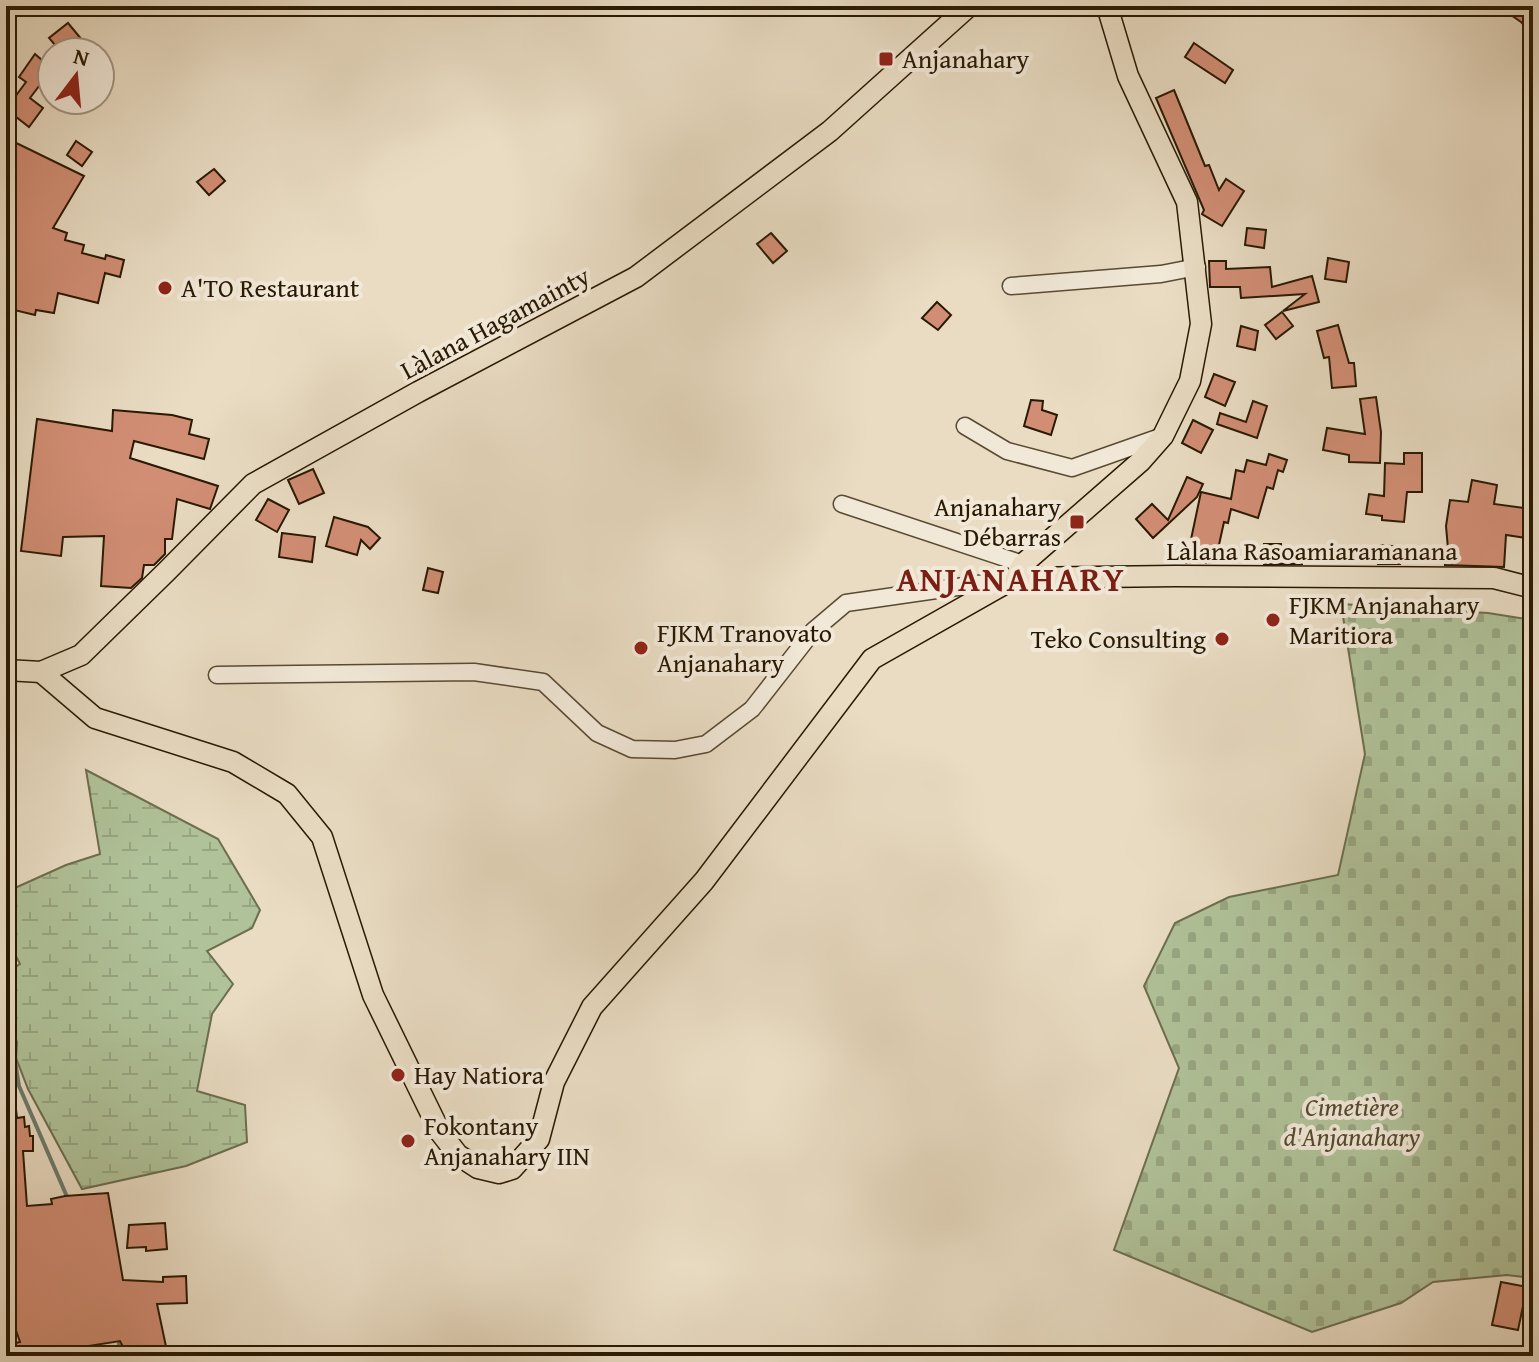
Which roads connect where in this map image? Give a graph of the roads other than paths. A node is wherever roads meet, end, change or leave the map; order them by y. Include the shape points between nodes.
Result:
1 (969, 6) edge
2 (1107, 6) edge
3 (1197, 267) junction
4 (1011, 286) dead end
5 (965, 426) dead end
6 (1163, 436) junction
7 (842, 504) dead end
8 (1019, 571) junction
9 (1533, 588) edge
10 (6, 670) edge
11 (41, 672) junction
12 (217, 675) dead end

1 - 11 main road, Làlana Hagamainty via 830,131 636,277 253,484 81,655
2 - 3 main road via 1128,76 1187,202
3 - 4 street
3 - 6 main road via 1201,324 1190,381
5 - 6 street via 1007,451 1072,468
6 - 8 main road
7 - 8 street
8 - 9 main road, Làlana Rasoamiaramanana via 1494,578
8 - 11 main road via 872,659 704,881 592,1007 554,1082 539,1139 512,1169 499,1173 458,1155 440,1132 373,995 322,837 287,794 233,762 95,718
8 - 12 street, Làlana Rasoamiaramanana via 846,603 813,631 752,709 706,744 675,750 632,749 597,733 543,682 474,672
10 - 11 main road

